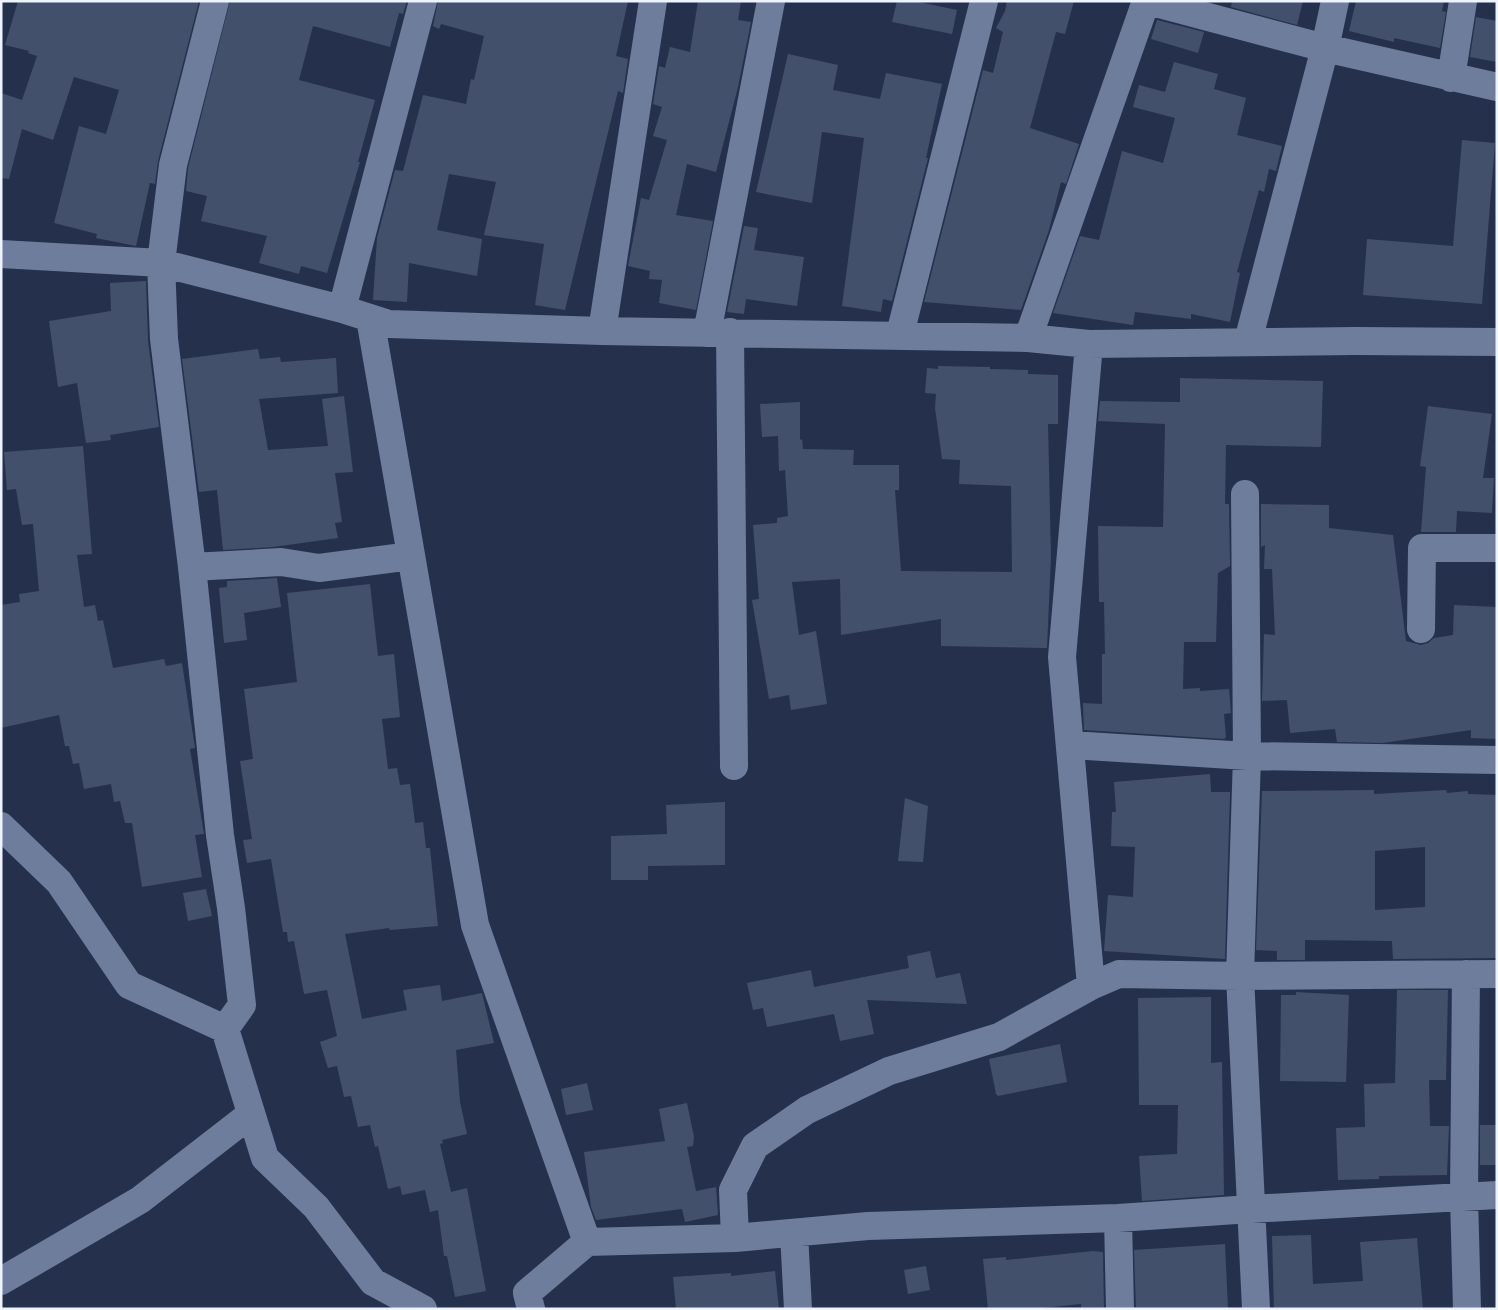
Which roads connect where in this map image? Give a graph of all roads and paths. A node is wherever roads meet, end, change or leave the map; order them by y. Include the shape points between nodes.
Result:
1 (215, 1) edge
2 (423, 1) edge
3 (653, 1) edge
4 (771, 1) edge
5 (984, 1) edge
6 (1147, 1) edge
7 (1335, 1) edge
8 (1463, 1) edge
9 (1325, 48) junction
10 (1451, 78) junction
11 (1497, 87) edge
12 (1, 254) edge
13 (161, 263) junction
14 (342, 309) junction
15 (370, 318) junction
16 (602, 331) junction
17 (719, 333) junction
18 (900, 334) junction
19 (1028, 338) junction
20 (1248, 341) junction
21 (1497, 342) edge
22 (1089, 344) junction
23 (1245, 494) dead end
24 (1497, 548) edge
25 (412, 556) junction
26 (192, 566) junction
27 (1421, 629) dead end
28 (1071, 745) junction
29 (1247, 756) junction
30 (1497, 760) edge
31 (734, 766) dead end
32 (1, 826) edge
33 (1466, 974) junction
34 (1497, 974) edge
35 (1240, 976) junction
36 (1091, 986) junction
37 (225, 1029) junction
38 (251, 1114) junction
39 (1497, 1195) edge
40 (1464, 1197) junction
41 (1251, 1208) junction
42 (1118, 1218) junction
43 (794, 1233) junction
44 (735, 1238) junction
45 (587, 1242) junction
46 (1, 1281) edge
47 (423, 1309) edge
48 (531, 1309) edge
49 (798, 1309) edge
50 (1120, 1309) edge
51 (1256, 1309) edge
52 (1467, 1309) edge

1 - 13 street via 174,165
2 - 14 street
3 - 16 street
4 - 17 street
5 - 18 street
6 - 9 street
6 - 19 street
7 - 9 street
8 - 10 street
9 - 10 street
9 - 20 street
10 - 11 street
12 - 13 street
13 - 14 street
13 - 26 street via 164,338
14 - 15 street
15 - 16 street via 389,324
15 - 25 street
16 - 17 street
17 - 18 street
17 - 31 street
18 - 19 street
19 - 22 street
20 - 21 street
20 - 22 street
22 - 28 street via 1062,657
23 - 29 street
24 - 27 street via 1422,548
25 - 26 street via 319,568 281,562
25 - 45 street via 475,925
26 - 37 street via 220,835 242,1005
28 - 29 street
28 - 36 street
29 - 30 street
29 - 35 street
32 - 37 street via 59,882 129,985
33 - 34 street
33 - 35 street
33 - 40 street
35 - 36 street via 1119,974
35 - 41 street
36 - 44 street via 999,1037 889,1071 815,1106 763,1140 755,1146 733,1190
37 - 38 street
38 - 46 street via 140,1200
38 - 47 street via 265,1158 316,1207 374,1282
39 - 40 street
40 - 41 street
40 - 52 street
41 - 42 street
41 - 51 street
42 - 43 street via 868,1226
42 - 50 street
43 - 44 street
43 - 49 street
44 - 45 street
45 - 48 street via 527,1293

